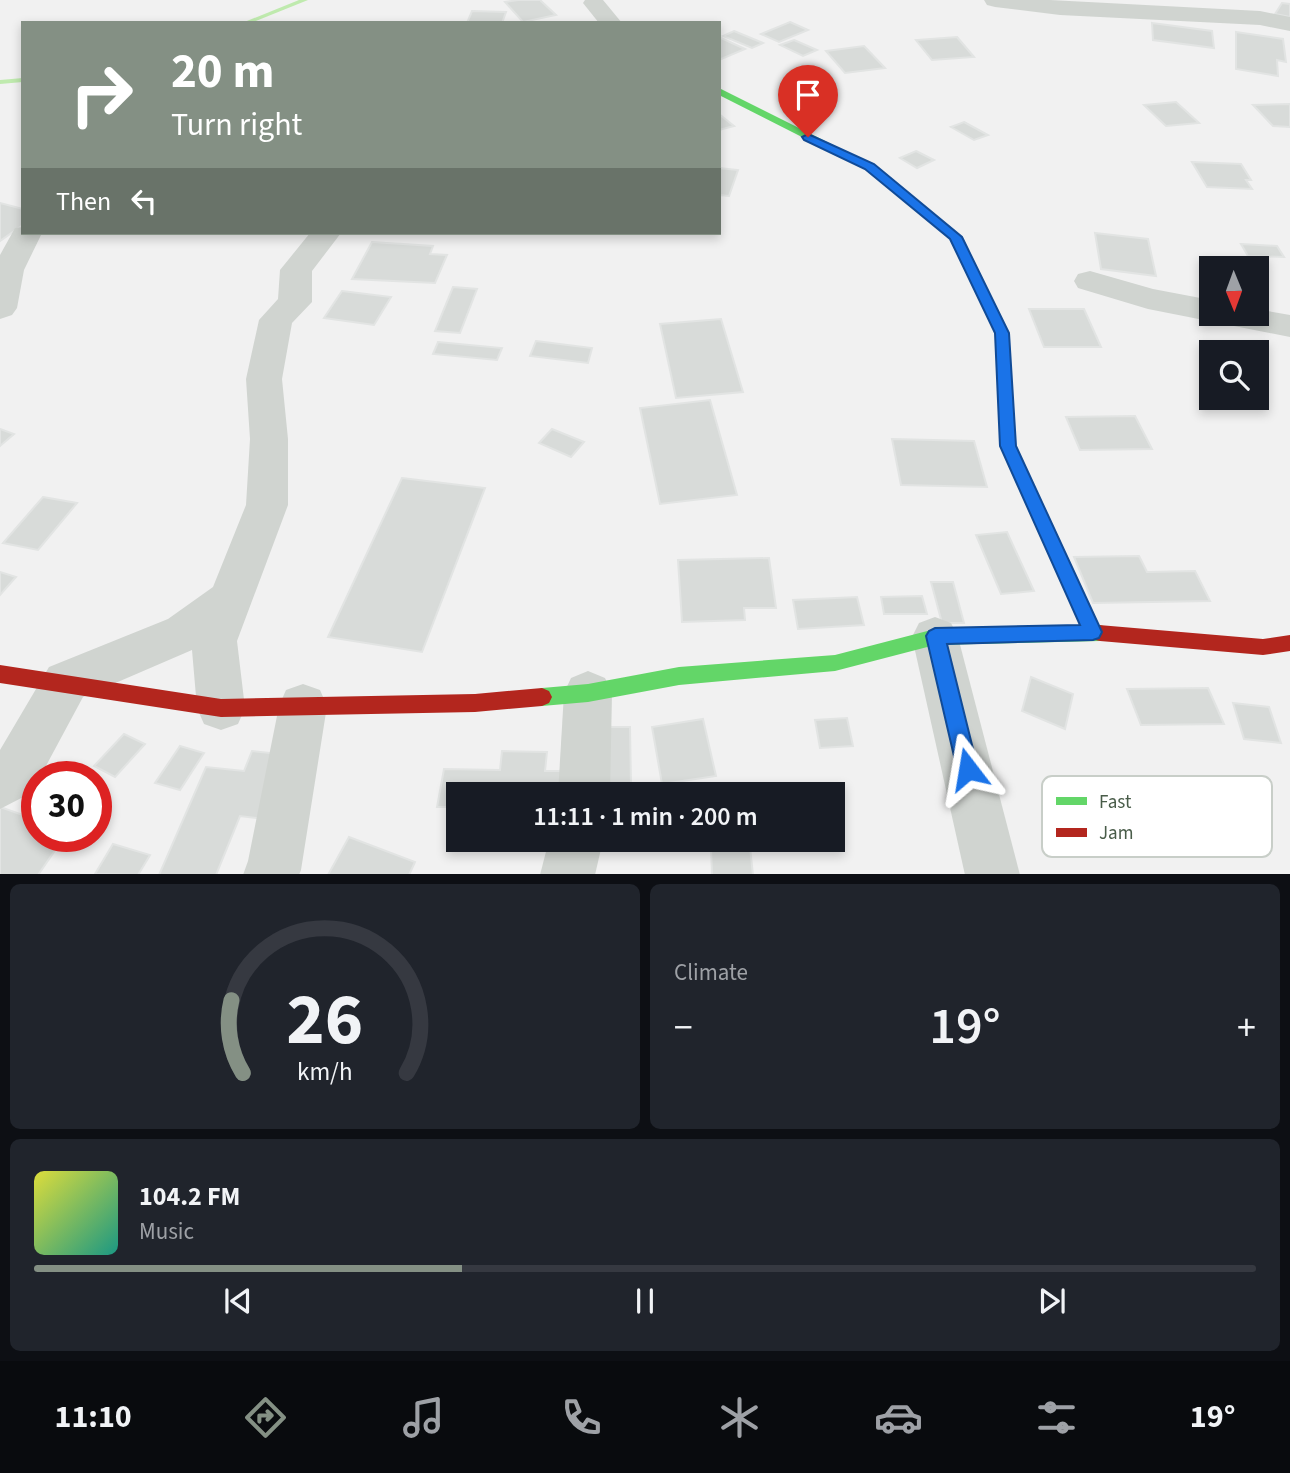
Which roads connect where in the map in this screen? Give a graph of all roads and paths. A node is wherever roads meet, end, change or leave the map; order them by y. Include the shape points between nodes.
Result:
1 (995, 0) edge
2 (594, 4) dead end
3 (1265, 9) edge
4 (609, 21) edge
5 (1290, 24) edge
6 (721, 92) edge
7 (26, 235) dead end
8 (324, 235) edge
9 (1090, 281) dead end
10 (0, 308) edge
11 (1199, 309) edge
12 (1269, 322) edge
13 (1290, 326) edge
14 (230, 599) junction
15 (1093, 632) junction
16 (935, 636) junction
17 (1290, 643) edge
18 (0, 674) edge
19 (66, 682) junction
20 (587, 693) junction
21 (303, 706) junction
22 (221, 708) junction
23 (584, 782) edge
24 (0, 784) edge
25 (573, 852) edge
26 (270, 874) edge
27 (567, 874) edge
28 (993, 874) edge

1 - 3 street via 1059,8
2 - 4 street
3 - 5 street
6 - 15 street via 869,167 956,237 1002,333 1008,446
7 - 10 street via 8,270
8 - 14 street via 296,270 295,302 276,320 264,379 269,439 267,505
9 - 11 street
12 - 13 street
14 - 19 street via 184,633
14 - 22 street via 214,640
15 - 16 street
15 - 17 street via 1263,647
16 - 20 street via 835,663 679,676
16 - 28 street
18 - 19 street
19 - 22 street
19 - 24 street via 13,776
20 - 21 street via 475,703
20 - 23 street
21 - 22 street
21 - 26 street
25 - 27 street

